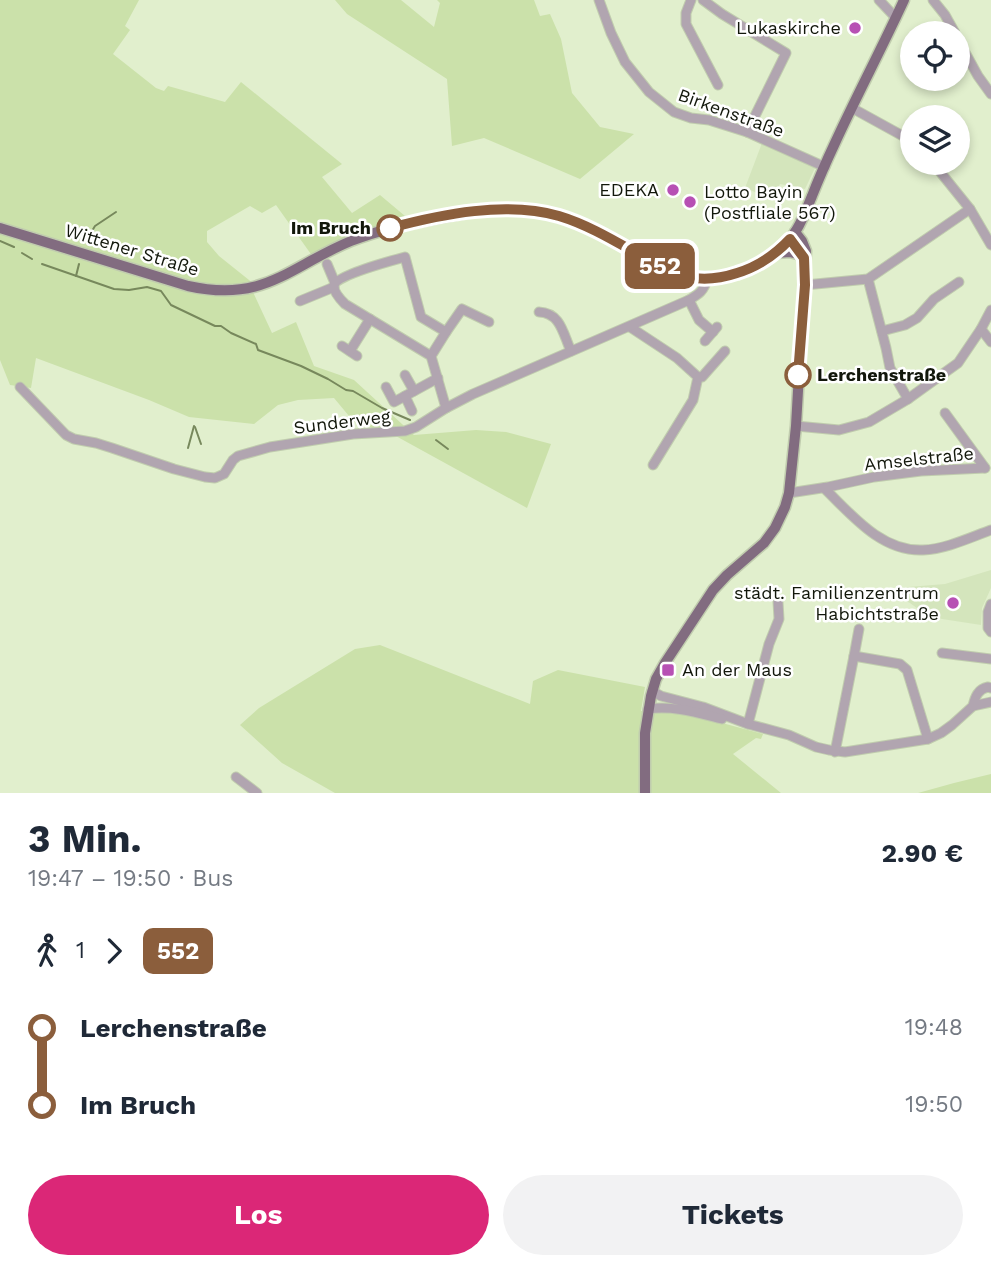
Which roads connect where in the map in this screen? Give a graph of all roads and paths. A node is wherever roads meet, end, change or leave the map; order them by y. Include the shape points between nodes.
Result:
1 (599, 0) edge
2 (691, 0) edge
3 (703, 0) edge
4 (879, 0) edge
5 (904, 0) edge
6 (933, 0) edge
7 (896, 18) junction
8 (948, 21) edge
9 (970, 61) edge
10 (718, 85) dead end
11 (991, 94) edge
12 (852, 108) junction
13 (747, 132) junction
14 (900, 134) edge
15 (825, 167) junction
16 (943, 175) edge
17 (970, 209) junction
18 (0, 228) edge
19 (792, 236) junction
20 (991, 245) edge
21 (776, 253) junction
22 (803, 257) junction
23 (327, 264) dead end
24 (707, 279) junction
25 (868, 279) junction
26 (959, 282) dead end
27 (334, 285) junction
28 (805, 285) junction
29 (689, 300) junction
30 (300, 301) dead end
31 (991, 310) edge
32 (539, 312) dead end
33 (370, 319) junction
34 (489, 322) dead end
35 (630, 327) junction
36 (981, 329) junction
37 (882, 331) junction
38 (446, 332) junction
39 (705, 341) dead end
40 (991, 342) edge
41 (350, 351) dead end
42 (571, 351) junction
43 (725, 351) dead end
44 (431, 356) junction
45 (405, 375) dead end
46 (698, 377) junction
47 (438, 378) junction
48 (20, 387) dead end
49 (386, 387) dead end
50 (414, 391) junction
51 (405, 396) junction
52 (908, 398) junction
53 (446, 408) junction
54 (412, 411) dead end
55 (945, 413) dead end
56 (796, 426) junction
57 (653, 465) dead end
58 (824, 488) junction
59 (789, 493) junction
60 (991, 530) edge
61 (778, 602) dead end
62 (991, 604) edge
63 (859, 629) dead end
64 (991, 632) edge
65 (942, 653) dead end
66 (855, 656) junction
67 (991, 659) edge
68 (991, 688) edge
69 (652, 691) junction
70 (991, 702) edge
71 (973, 706) junction
72 (648, 709) junction
73 (748, 724) junction
74 (928, 739) junction
75 (835, 752) junction
76 (236, 777) dead end
77 (257, 793) edge
78 (645, 793) edge

1 - 13 street, Birkenstraße via 625,62 649,92 674,112
2 - 10 street via 686,24
3 - 13 street via 786,54
4 - 7 street
5 - 7 main road, Wittener Straße
6 - 8 street
7 - 12 main road, Wittener Straße
9 - 11 street
12 - 14 street
12 - 15 main road, Wittener Straße
13 - 15 street, Birkenstraße
15 - 19 main road, Wittener Straße
16 - 17 street
17 - 20 street
17 - 25 street
18 - 24 main road, Wittener Straße via 177,283 234,291 266,284 390,228 481,211 533,210 583,225 668,271
19 - 21 main road, Wittener Straße
19 - 22 main road
21 - 22 main road
21 - 24 main road, Wittener Straße via 742,272
22 - 28 main road
23 - 27 street
24 - 29 street, Sunderweg via 700,294
25 - 28 street
25 - 37 street
26 - 37 street via 917,318
27 - 30 street
27 - 33 street via 345,304
27 - 38 street via 405,257 421,317
28 - 56 main road
29 - 35 street, Sunderweg
29 - 39 street via 699,320 715,330
31 - 36 street
32 - 42 street via 558,321
33 - 41 street
33 - 44 street
34 - 38 street via 462,309
35 - 42 street, Sunderweg
35 - 46 street
36 - 40 street
36 - 52 street via 958,363
37 - 52 street via 890,368
38 - 44 street
42 - 53 street, Sunderweg
43 - 46 street
44 - 47 street
45 - 50 street
46 - 57 street via 693,400
47 - 50 street
47 - 53 street
48 - 53 street, Sunderweg via 74,439 215,478 224,474 233,460 249,453 342,436 405,431
49 - 51 street via 394,402
50 - 51 street
51 - 54 street
52 - 56 street via 869,422 839,430
55 - 58 street, Amselstraße via 985,468 921,471
56 - 59 main road
58 - 59 street, Amselstraße
58 - 60 street via 889,544 924,550
59 - 69 main road via 775,528 713,590
61 - 73 street via 779,619
62 - 64 street
63 - 66 street
65 - 67 street
66 - 74 street via 904,666
66 - 75 street
68 - 71 street via 980,690
69 - 72 main road
69 - 73 street
70 - 71 street
71 - 74 street
72 - 73 street via 682,710
72 - 78 main road
73 - 75 street
74 - 75 street
76 - 77 street

